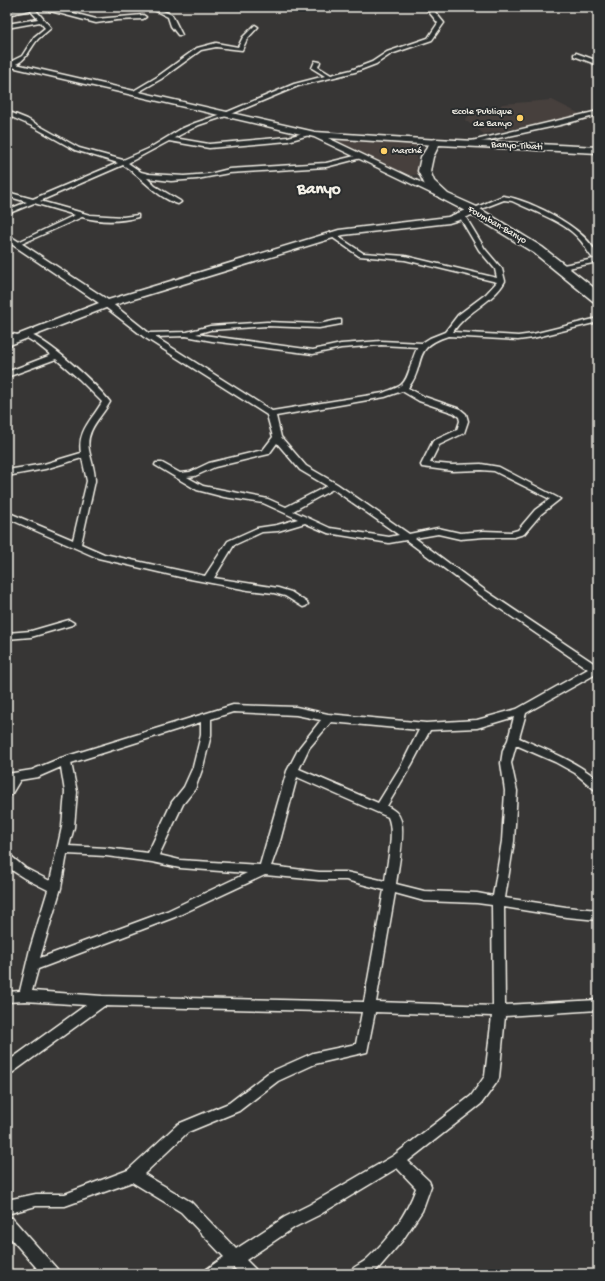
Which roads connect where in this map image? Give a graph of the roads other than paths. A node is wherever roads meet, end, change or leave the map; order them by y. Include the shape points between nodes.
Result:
1 (31, 7) edge
2 (151, 7) edge
3 (428, 7) edge
4 (7, 13) edge
5 (143, 17) dead end
6 (41, 20) junction
7 (7, 26) edge
8 (255, 27) dead end
9 (180, 34) dead end
10 (576, 55) dead end
11 (317, 62) dead end
12 (598, 63) edge
13 (8, 64) edge
14 (329, 76) junction
15 (133, 93) junction
16 (7, 113) edge
17 (598, 113) edge
18 (227, 114) junction
19 (311, 134) junction
20 (168, 139) junction
21 (436, 142) junction
22 (466, 143) junction
23 (598, 150) edge
24 (359, 157) junction
25 (123, 163) junction
26 (139, 173) junction
27 (7, 194) edge
28 (444, 196) junction
29 (34, 201) junction
30 (178, 202) dead end
31 (473, 210) junction
32 (7, 212) edge
33 (81, 215) junction
34 (136, 216) dead end
35 (462, 216) junction
36 (332, 235) junction
37 (7, 237) edge
38 (17, 244) junction
39 (598, 260) edge
40 (561, 268) junction
41 (501, 281) junction
42 (596, 294) edge
43 (107, 304) junction
44 (598, 320) edge
45 (338, 322) dead end
46 (186, 334) junction
47 (448, 334) junction
48 (7, 335) edge
49 (23, 336) junction
50 (147, 336) junction
51 (7, 343) edge
52 (423, 345) junction
53 (56, 356) junction
54 (7, 375) edge
55 (402, 388) junction
56 (271, 414) junction
57 (277, 437) junction
58 (86, 454) junction
59 (159, 465) dead end
60 (7, 473) edge
61 (178, 476) junction
62 (334, 486) junction
63 (286, 511) junction
64 (7, 515) edge
65 (306, 520) junction
66 (408, 537) junction
67 (76, 546) junction
68 (208, 579) junction
69 (303, 604) dead end
70 (69, 622) dead end
71 (7, 636) edge
72 (597, 671) edge
73 (521, 711) junction
74 (206, 716) junction
75 (328, 718) junction
76 (426, 727) junction
77 (513, 740) junction
78 (65, 761) junction
79 (293, 771) junction
80 (11, 778) edge
81 (598, 786) edge
82 (7, 792) edge
83 (380, 808) junction
84 (62, 850) junction
85 (7, 858) edge
86 (152, 858) junction
87 (264, 870) junction
88 (55, 888) junction
89 (390, 888) junction
90 (498, 901) junction
91 (598, 916) edge
92 (32, 966) junction
93 (25, 996) junction
94 (7, 997) edge
95 (102, 1001) junction
96 (598, 1005) edge
97 (370, 1007) junction
98 (499, 1011) junction
99 (7, 1069) edge
100 (398, 1160) junction
101 (133, 1175) junction
102 (7, 1207) edge
103 (7, 1223) edge
104 (235, 1258) junction
105 (52, 1274) edge
106 (212, 1274) edge
107 (250, 1274) edge
108 (356, 1274) edge

1 - 4 street
1 - 5 street via 43,7 96,21
1 - 6 street
2 - 9 street via 170,16
3 - 14 street via 441,23 430,39 389,53 374,63 353,71
6 - 7 street
6 - 13 street via 48,28 36,38 24,57
8 - 15 street via 245,38 240,49 216,45 198,49 159,78
10 - 12 street
11 - 14 street via 315,68
13 - 15 street
14 - 18 street via 296,85
15 - 18 street
16 - 25 street via 39,126 45,133 77,149
17 - 22 street
18 - 19 street
18 - 20 street via 190,127
19 - 20 street via 288,139 213,146
19 - 21 street
19 - 24 street
20 - 25 street
21 - 22 highway, Banyo-Tibati
21 - 28 highway, Foumban-Banyo via 427,157 424,170 429,183
22 - 23 highway, Banyo-Tibati
24 - 26 street via 326,165 185,178
24 - 28 street
25 - 26 street
25 - 29 street
26 - 30 street via 153,187
27 - 29 street
28 - 31 highway, Foumban-Banyo
29 - 32 street
29 - 33 street
31 - 35 street
31 - 39 street via 503,198 513,199 565,224 584,240
31 - 40 highway, Foumban-Banyo via 525,241
33 - 34 street via 116,219
33 - 38 street
35 - 36 street via 449,220 352,230
35 - 41 street via 496,266
36 - 41 street via 361,255 405,258
36 - 43 street
37 - 38 street
38 - 43 street
39 - 40 street
40 - 42 highway, Foumban-Banyo
41 - 47 street via 492,294 461,316
43 - 49 street
43 - 50 street
44 - 47 street via 518,338
45 - 46 street via 319,326 267,324 210,328
46 - 50 street
46 - 52 street via 313,352 341,346 381,343
47 - 52 street
48 - 49 street
49 - 51 street
49 - 53 street via 40,342
50 - 56 street
52 - 55 street via 409,380
53 - 54 street
53 - 58 street via 82,377 106,402 89,425 84,442
55 - 56 street via 385,395
55 - 66 street via 463,416 461,431 436,443 425,465 496,469 556,499 538,512 521,532 511,535 460,536 438,531
56 - 57 street
57 - 61 street via 266,452
57 - 62 street via 303,468
58 - 60 street via 45,466
58 - 67 street via 91,481
59 - 61 street
61 - 63 street via 200,488 265,502
62 - 63 street
62 - 66 street
63 - 65 street
64 - 67 street
65 - 66 street via 328,530 358,535 390,540
65 - 68 street via 260,530 231,543
66 - 72 street via 482,593
67 - 68 street via 108,558
68 - 69 street via 283,592
70 - 71 street via 31,634
72 - 73 street
73 - 76 street via 477,724
73 - 77 street
74 - 75 street via 227,709 242,708 296,711
74 - 78 street
74 - 86 street via 206,735 198,767 189,789 178,802
75 - 76 street
75 - 79 street via 300,754
76 - 83 street
77 - 81 street via 572,766
77 - 90 street via 506,763 511,791 508,841
78 - 80 street via 34,774
78 - 84 street via 71,796 68,827
79 - 83 street
79 - 87 street via 272,852
80 - 82 street
83 - 89 street via 392,814 396,822
84 - 86 street
84 - 88 street
85 - 88 street via 16,867
86 - 87 street via 180,864
87 - 89 street via 346,876
87 - 92 street via 171,914
88 - 92 street
89 - 90 street via 424,896
89 - 97 street
90 - 91 street
90 - 98 street
92 - 93 street
93 - 94 street
93 - 95 street
95 - 97 street
95 - 99 street
96 - 98 street
97 - 98 street
97 - 101 street via 362,1048 312,1059 273,1077 234,1107 183,1128
98 - 100 street via 492,1078 484,1090 470,1104
100 - 104 street via 290,1222
100 - 108 street via 424,1186 417,1206 397,1236 372,1265
101 - 102 street via 65,1200 36,1200
101 - 104 street via 186,1207
103 - 105 street
104 - 106 street
104 - 107 street

